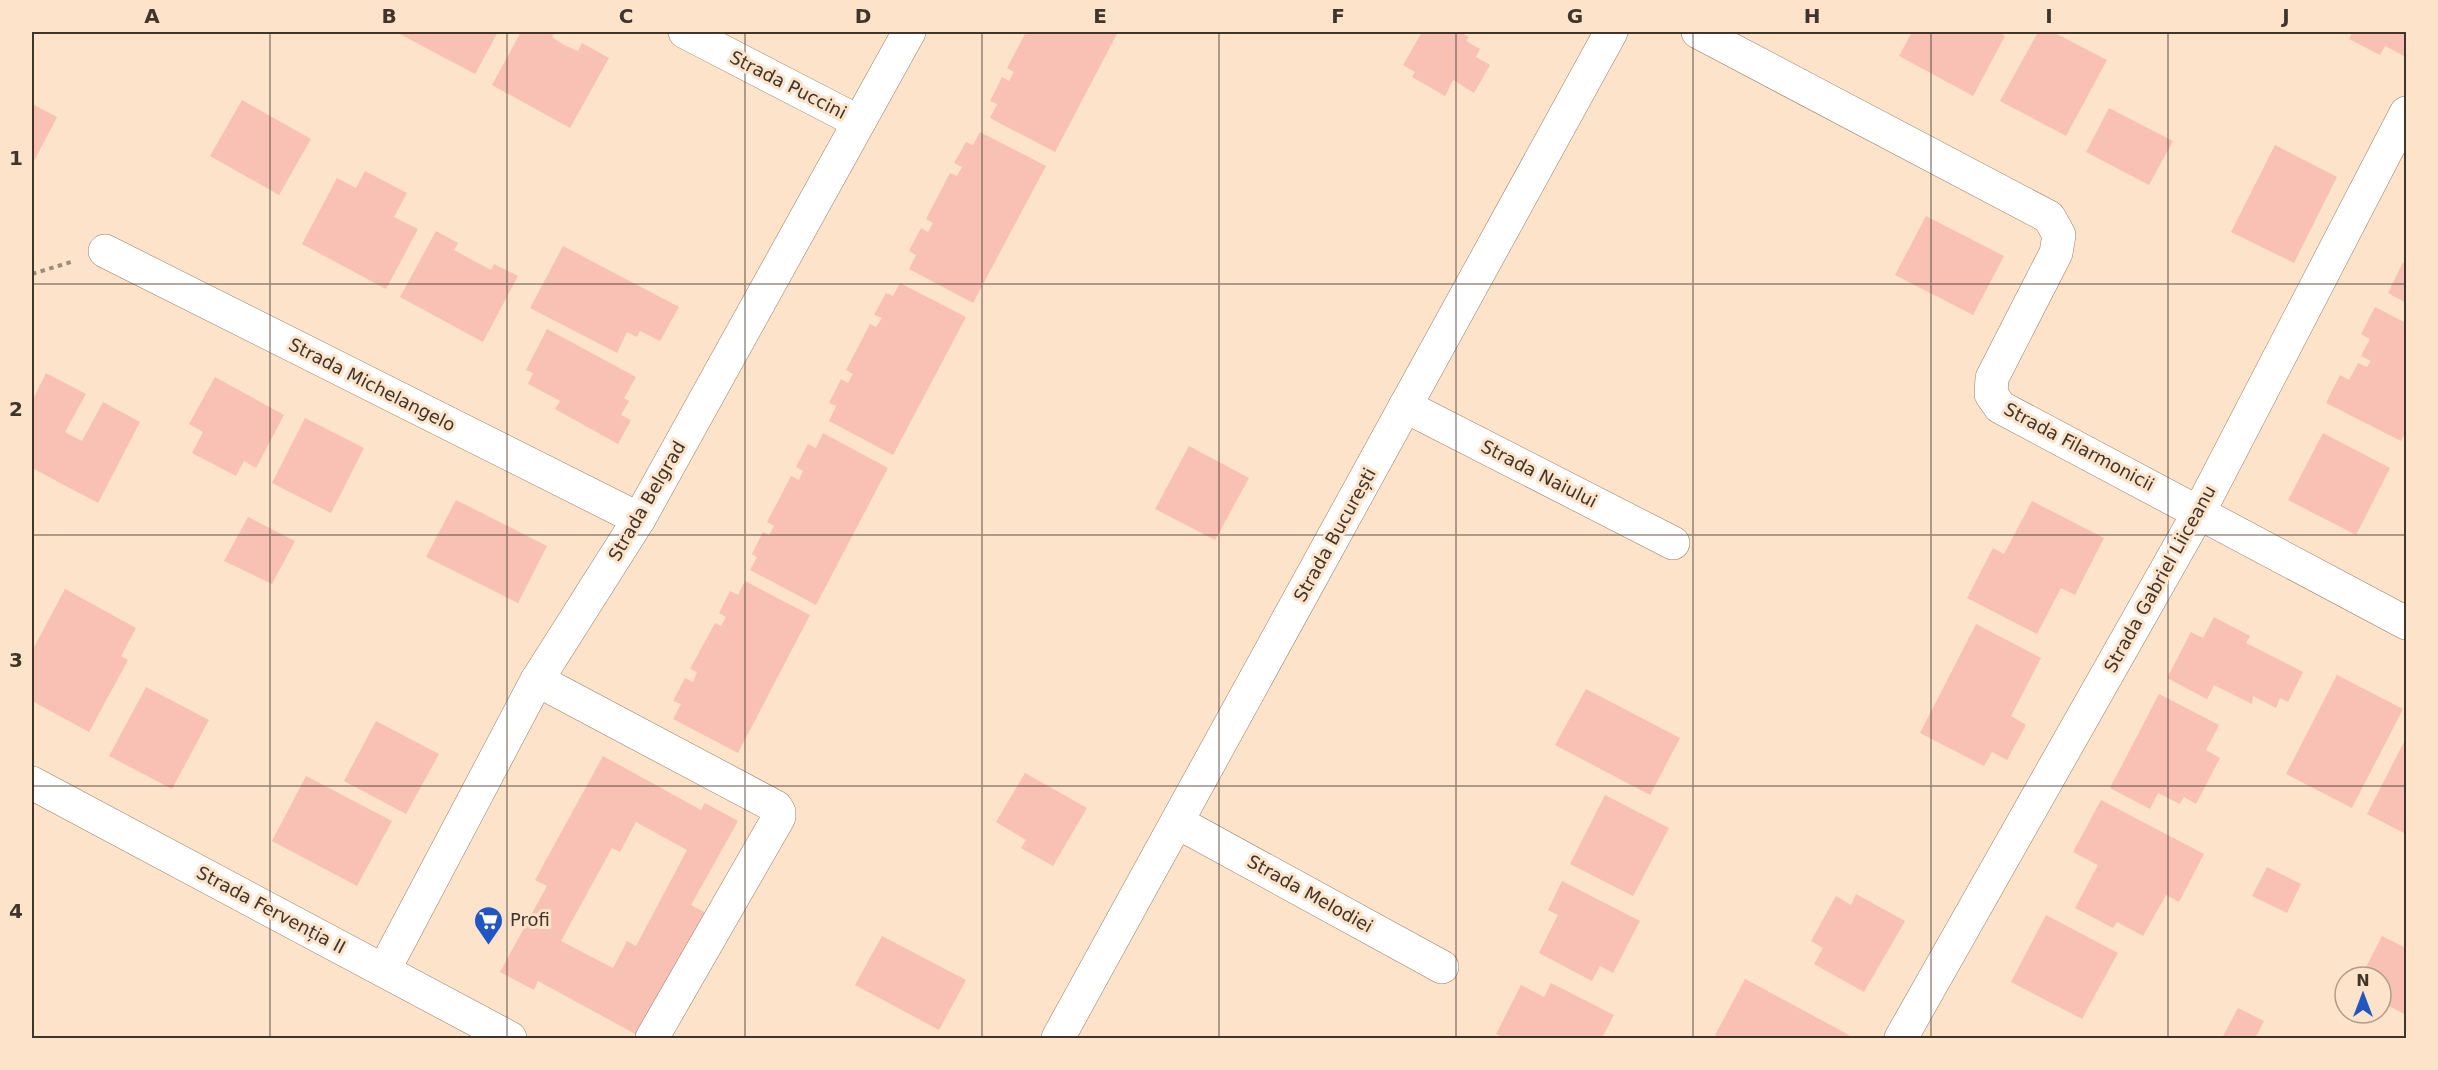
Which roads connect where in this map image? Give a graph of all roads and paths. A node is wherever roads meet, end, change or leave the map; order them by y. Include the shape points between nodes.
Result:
1 (685, 32) edge
2 (909, 32) edge
3 (1611, 32) edge
4 (1698, 32) edge
5 (2406, 113) edge
6 (860, 122) junction
7 (105, 251) joint
8 (32, 274) edge
9 (1405, 406) junction
10 (2199, 512) junction
11 (639, 519) junction
12 (1673, 543) dead end
13 (2406, 623) edge
14 (537, 680) junction
15 (32, 783) edge
16 (1178, 822) junction
17 (1442, 967) dead end
18 (384, 970) junction
19 (510, 1038) edge
20 (652, 1038) edge
21 (1058, 1038) edge
22 (1901, 1038) edge

1 - 6 street, Strada Puccini
2 - 6 street, Strada Belgrad
3 - 9 street, Strada București
4 - 10 street, Strada Filarmonicii via 2049,217 2059,234 2056,254 1992,378 1991,394 2000,407
5 - 10 street, Strada Gabriel Liiceanu
6 - 11 street, Strada Belgrad
7 - 8 path
7 - 11 street, Strada Michelangelo
9 - 12 street, Strada Naiului
9 - 16 street, Strada București
10 - 13 street, Strada Filarmonicii
10 - 22 street, Strada Gabriel Liiceanu
11 - 14 street, Strada Belgrad
14 - 18 street, Strada Belgrad
14 - 20 street via 779,812
15 - 18 street, Strada Fervenția II
16 - 17 street, Strada Melodiei
16 - 21 street, Strada București
18 - 19 street, Strada Fervenția II

